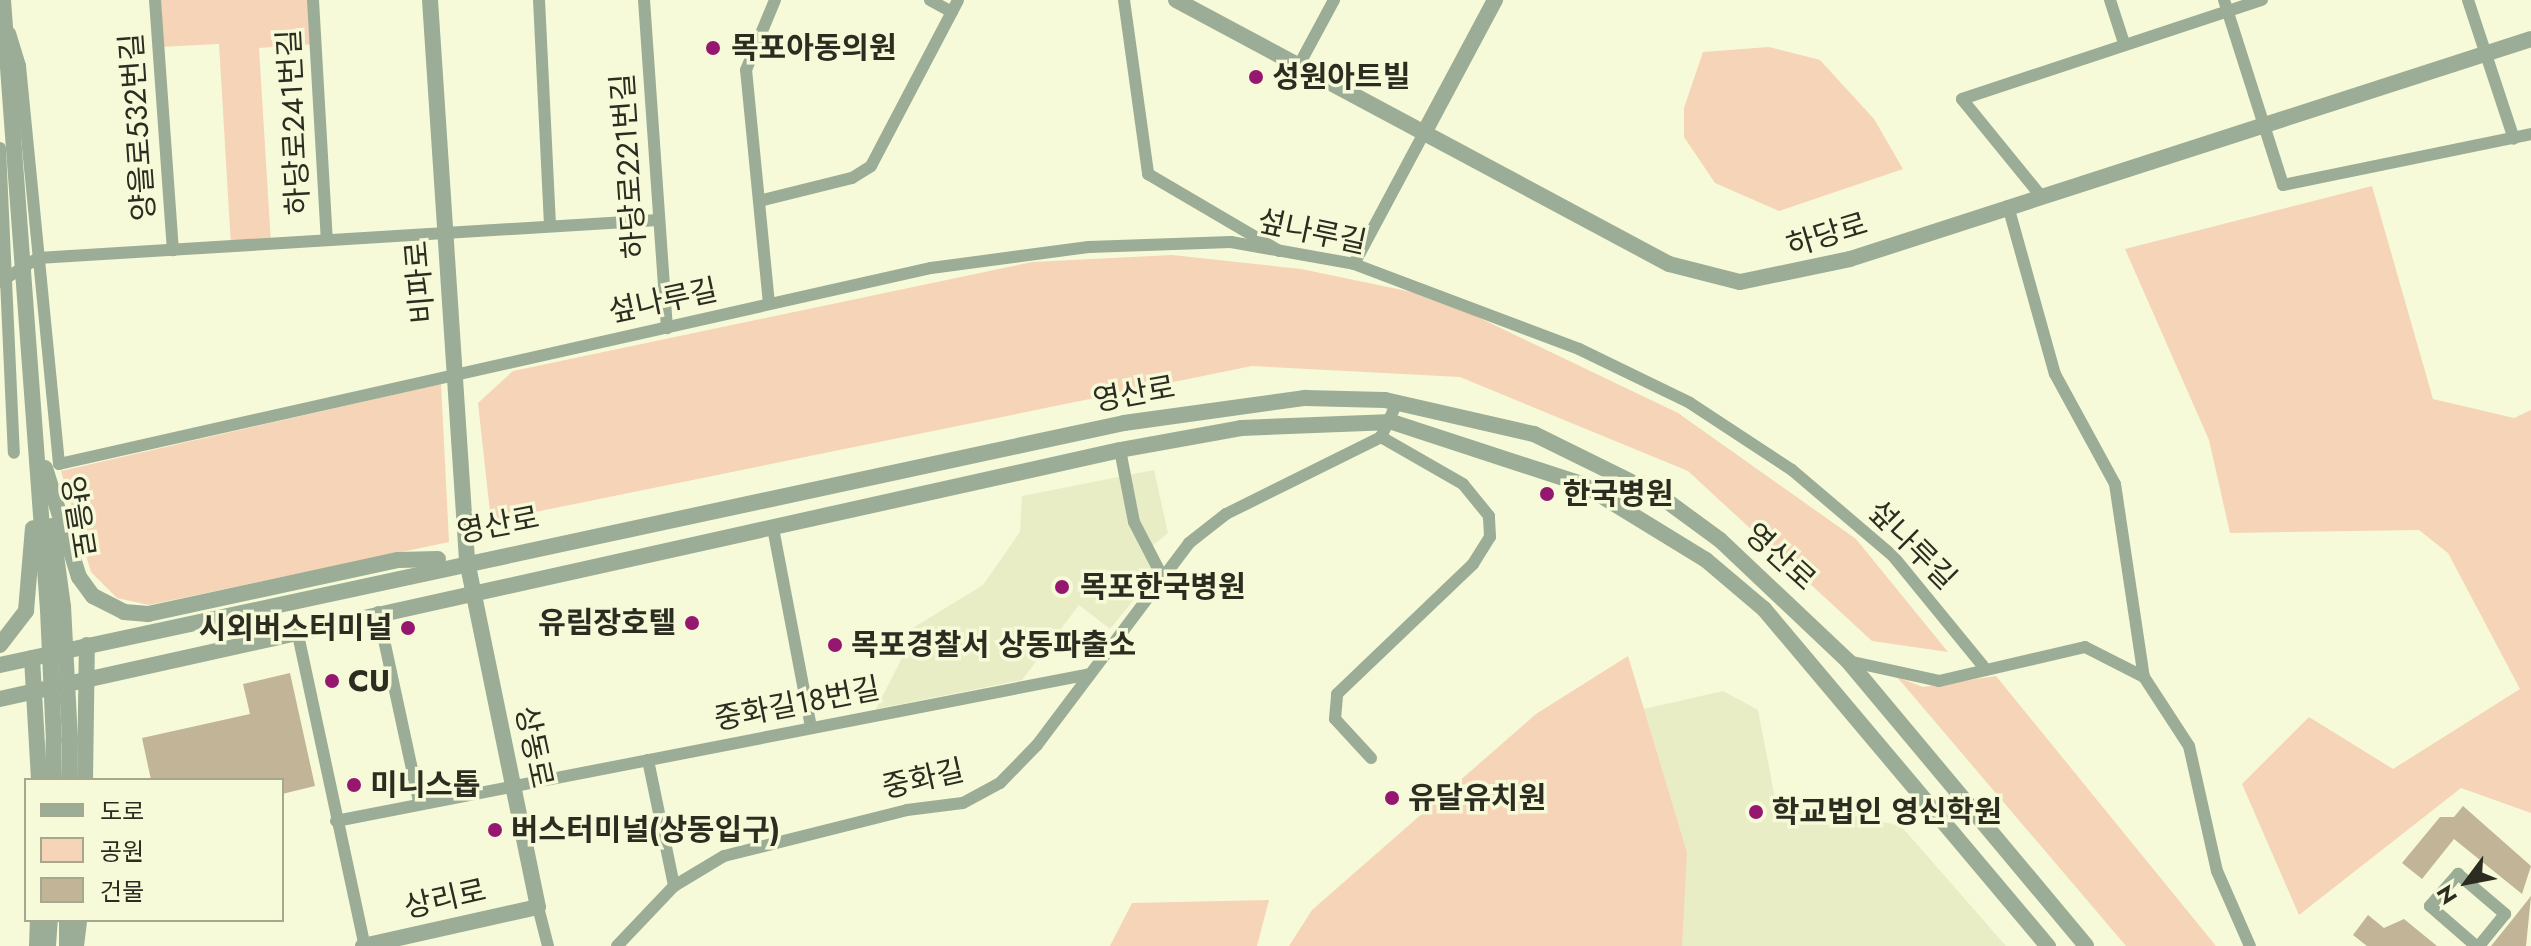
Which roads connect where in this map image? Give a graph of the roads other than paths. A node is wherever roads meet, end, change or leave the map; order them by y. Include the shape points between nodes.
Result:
1 (155, 0) edge
2 (313, 0) edge
3 (430, 0) edge
4 (539, 0) edge
5 (644, 0) edge
6 (775, 0) edge
7 (930, 0) edge
8 (1124, 0) edge
9 (1176, 0) edge
10 (1334, 0) edge
11 (1495, 0) edge
12 (2110, 0) edge
13 (2262, 0) edge
14 (2468, 0) edge
15 (2226, 5) edge
16 (955, 6) edge
17 (4, 7) edge
18 (2531, 39) edge
19 (2124, 43) junction
20 (7, 44) junction
21 (2486, 52) junction
22 (1299, 65) junction
23 (0, 80) edge
24 (2263, 121) junction
25 (1424, 133) junction
26 (2531, 134) edge
27 (2514, 139) junction
28 (0, 148) edge
29 (2041, 196) junction
30 (759, 201) junction
31 (2008, 206) junction
32 (658, 220) junction
33 (550, 226) junction
34 (443, 233) junction
35 (327, 240) junction
36 (173, 250) junction
37 (1282, 253) junction
38 (38, 258) junction
39 (1354, 264) junction
40 (8, 279) edge
41 (769, 304) junction
42 (667, 328) junction
43 (455, 372) junction
44 (1397, 403) junction
45 (1392, 422) junction
46 (1381, 437) junction
47 (37, 438) junction
48 (0, 448) edge
49 (1120, 450) junction
50 (7, 454) edge
51 (773, 528) junction
52 (467, 560) junction
53 (1161, 574) junction
54 (471, 591) junction
55 (378, 612) junction
56 (297, 630) junction
57 (0, 645) edge
58 (87, 645) junction
59 (32, 658) junction
60 (1848, 661) junction
61 (0, 665) edge
62 (1983, 666) junction
63 (1090, 674) junction
64 (2144, 677) junction
65 (88, 679) junction
66 (34, 691) junction
67 (0, 699) edge
68 (811, 727) junction
69 (62, 740) junction
70 (1371, 758) dead end
71 (648, 760) junction
72 (39, 778) edge
73 (53, 778) edge
74 (69, 778) edge
75 (85, 778) edge
76 (514, 786) junction
77 (419, 801) junction
78 (336, 821) junction
79 (674, 886) junction
80 (538, 907) junction
81 (38, 922) edge
82 (50, 922) edge
83 (67, 922) edge
84 (79, 922) edge
85 (37, 946) edge
86 (48, 946) edge
87 (67, 946) edge
88 (76, 946) edge
89 (364, 946) edge
90 (548, 946) edge
91 (617, 946) edge
92 (2048, 946) edge
93 (2086, 946) edge
94 (2250, 946) edge
95 (2477, 946) edge

1 - 36 street, 양을로532번길
2 - 35 street, 하당로241번길
3 - 34 street, 비파로
4 - 33 street
5 - 32 street, 하당로221번길
6 - 30 street via 746,70
7 - 16 street
8 - 37 street via 1148,174
9 - 22 street, 하당로
10 - 22 street
11 - 25 street
12 - 19 street
13 - 15 street
14 - 21 street
15 - 19 street
15 - 24 street
16 - 30 street via 871,166 852,178
17 - 20 street, 양을로
17 - 38 street via 20,66
18 - 21 street, 하당로
19 - 29 street via 1962,99
20 - 23 street
20 - 40 street, 양을로
21 - 24 street, 하당로
21 - 27 street
22 - 25 street, 하당로
24 - 27 street via 2283,185
24 - 29 street, 하당로
25 - 31 street, 하당로 via 1669,264 1717,280 1787,278
25 - 39 street
26 - 27 street
28 - 40 street
29 - 31 street, 하당로
30 - 41 street
31 - 64 street via 2055,374 2115,484
32 - 33 street
32 - 42 street, 하당로221번길
33 - 34 street
34 - 35 street
34 - 43 street, 비파로
35 - 36 street
36 - 38 street
37 - 39 street, 섶나루길
37 - 41 street, 섶나루길 via 1231,242 1089,247 931,268
38 - 40 street
38 - 43 street, 섶나루길 via 59,464
39 - 62 street, 섶나루길 via 1579,349 1733,430 1893,556
40 - 47 street, 양을로
40 - 50 street
41 - 42 street, 섶나루길
42 - 43 street, 섶나루길
43 - 52 street, 비파로
44 - 45 street, 중화길
44 - 52 street, 영산로 via 1305,398 1124,423
44 - 60 street, 영산로 via 1534,434 1660,496 1720,540
45 - 46 street, 중화길
45 - 49 street, 영산로 via 1241,428
45 - 92 street, 영산로 via 1582,484 1706,560 1775,621
46 - 53 street, 중화길 via 1218,519
46 - 70 street via 1463,484 1489,516 1490,537 1473,564 1337,694 1335,719
47 - 52 street via 79,577 93,596 124,612 148,614 398,560
47 - 57 street via 30,598 22,621
47 - 69 street, 양을로, bridge via 56,608
48 - 50 street
49 - 51 street, 영산로
49 - 53 street via 1134,522
51 - 54 street, 영산로
51 - 68 street
52 - 54 street, 상동로
52 - 58 street, 영산로
53 - 63 street, 중화길
54 - 55 street, 영산로
54 - 76 street, 상동로
55 - 56 street, 영산로
55 - 77 street
56 - 65 street, 영산로
56 - 78 street
58 - 59 street, 영산로
58 - 65 street
59 - 61 street, 영산로
59 - 66 street
60 - 62 street via 1907,668 1926,681
60 - 93 street, 영산로
62 - 64 street via 2085,647
63 - 68 street, 중화길18번길
63 - 79 street, 중화길 via 1014,773 963,803 762,843
64 - 94 street via 2189,746 2217,871
65 - 66 street, 영산로
65 - 75 street
66 - 67 street, 영산로
66 - 72 street
68 - 71 street, 중화길18번길
69 - 73 street
69 - 74 street
71 - 76 street, 중화길18번길
71 - 79 street
76 - 77 street, 중화길18번길
76 - 80 street, 상동로
77 - 78 street, 중화길18번길
78 - 89 street
79 - 91 street, 중화길
80 - 89 street, 상리로
80 - 90 street, 상동로
81 - 85 street
82 - 86 street
83 - 87 street
84 - 88 street
95 - 95 street via 2430,906 2458,874 2505,914

